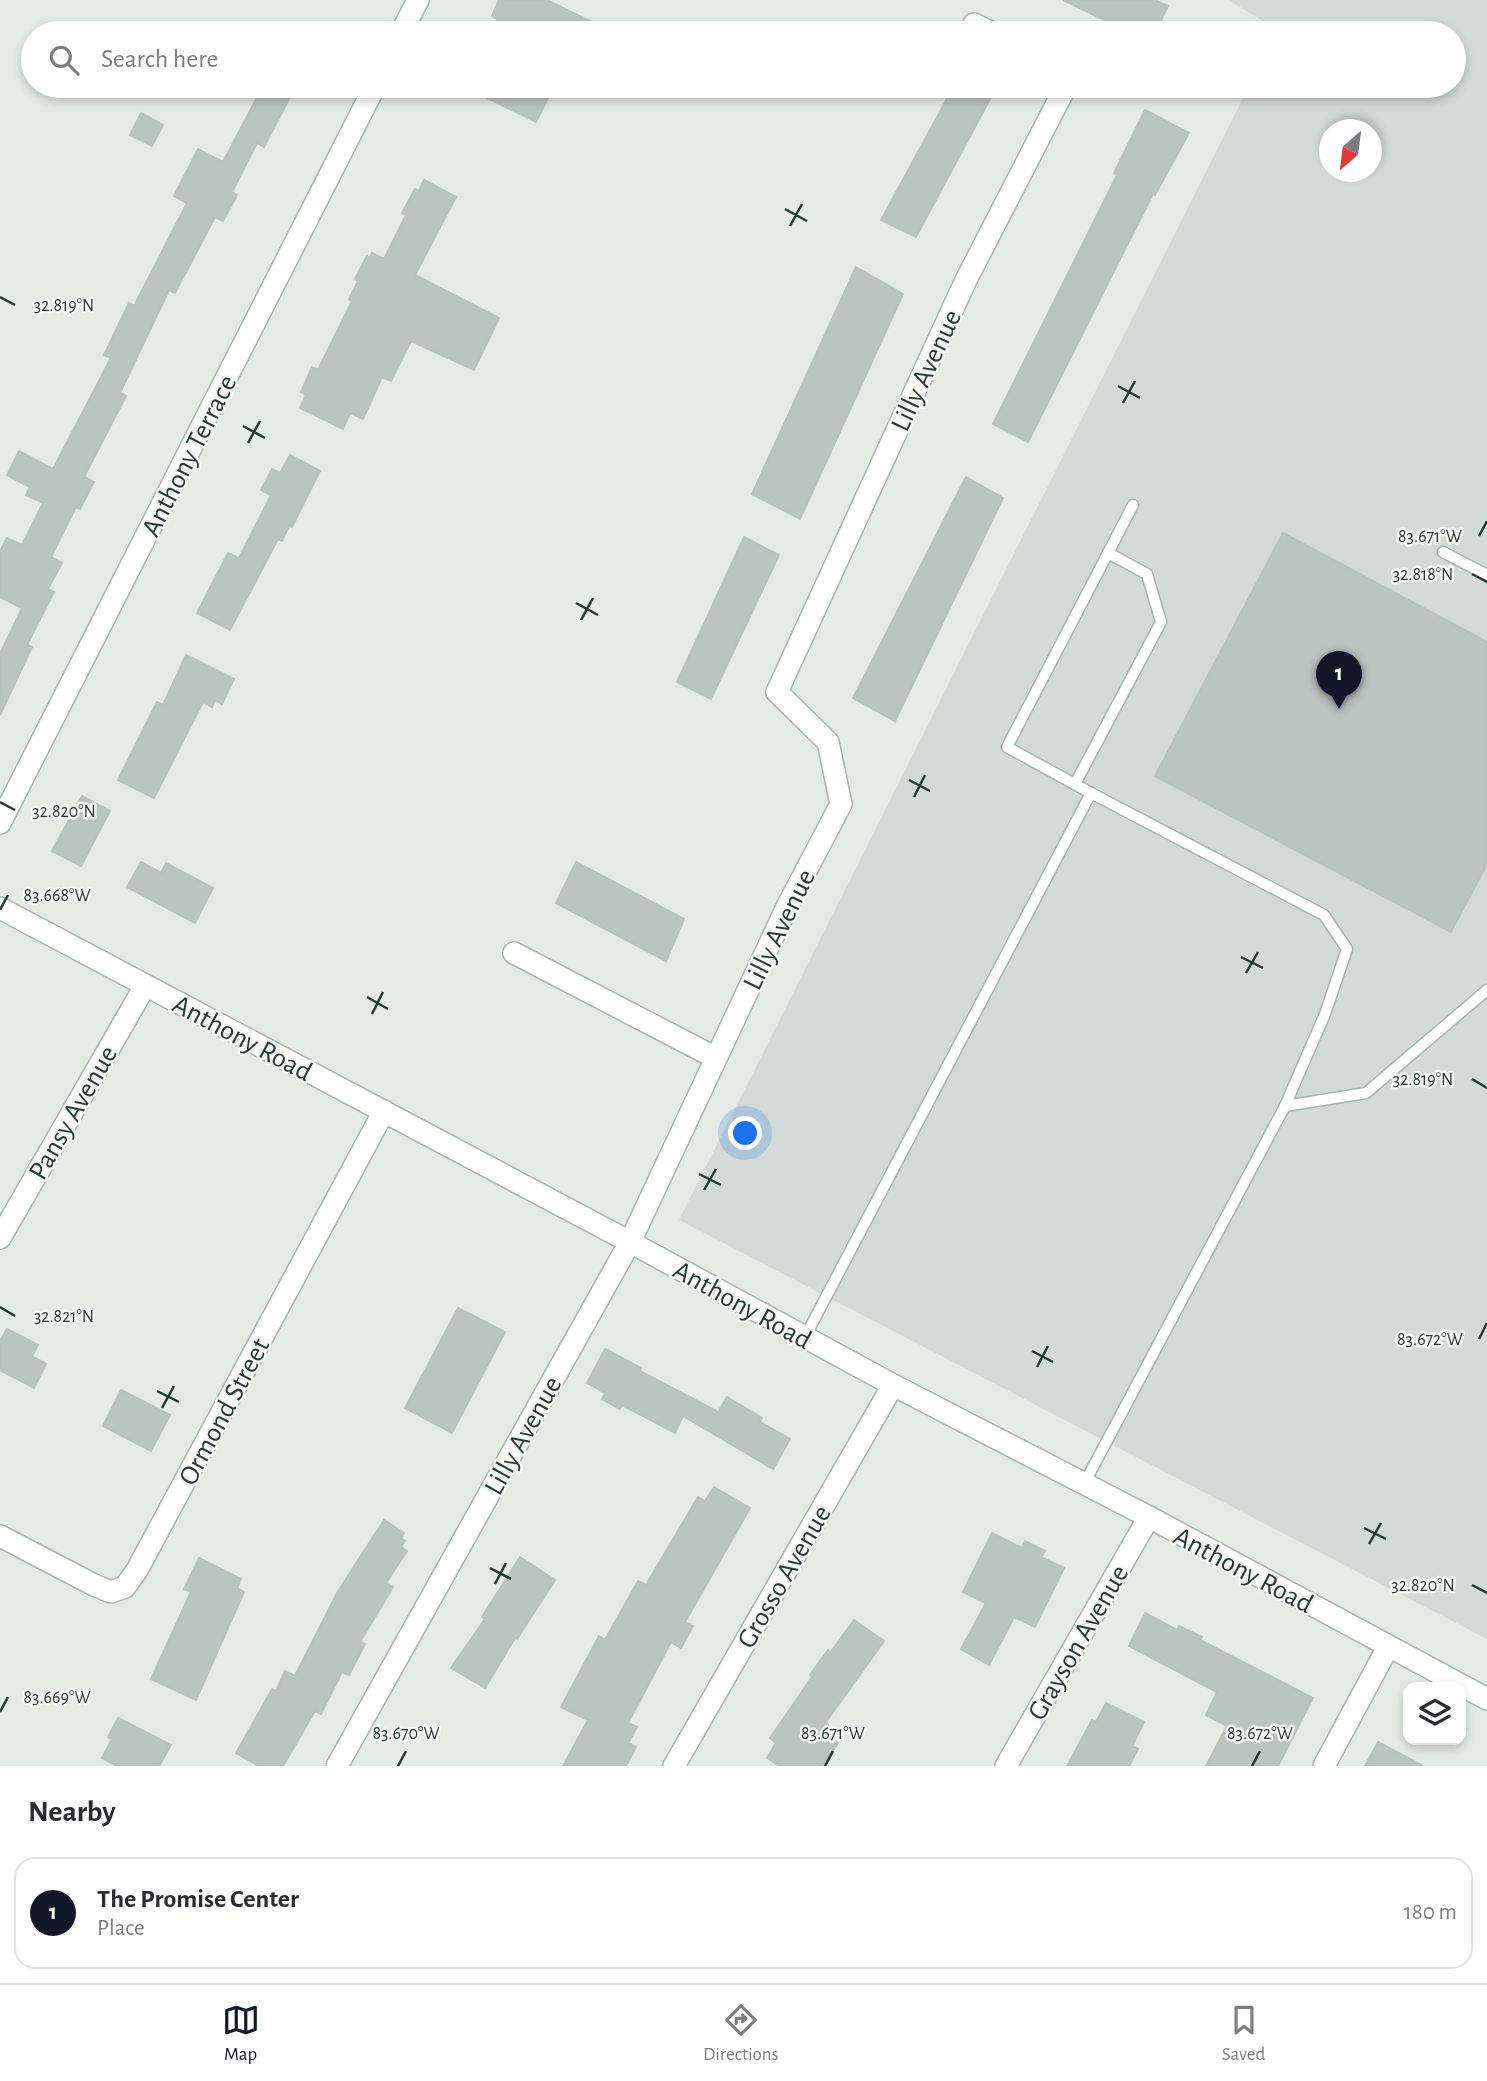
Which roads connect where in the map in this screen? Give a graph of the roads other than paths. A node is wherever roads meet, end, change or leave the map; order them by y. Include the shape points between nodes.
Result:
1 (418, 0) edge
2 (407, 21) edge
3 (369, 98) edge
4 (1060, 98) edge
5 (1133, 505) dead end
6 (1443, 552) dead end
7 (1108, 553) junction
8 (1487, 575) edge
9 (1075, 784) junction
10 (1091, 793) junction
11 (0, 823) edge
12 (0, 908) edge
13 (514, 953) dead end
14 (145, 986) junction
15 (1487, 990) edge
16 (716, 1058) junction
17 (1285, 1106) junction
18 (384, 1111) junction
19 (0, 1238) edge
20 (630, 1242) junction
21 (805, 1337) junction
22 (893, 1385) junction
23 (1084, 1484) junction
24 (1149, 1517) junction
25 (0, 1536) edge
26 (1388, 1647) junction
27 (1487, 1699) edge
28 (337, 1766) edge
29 (674, 1766) edge
30 (1006, 1766) edge
31 (1324, 1766) edge

1 - 2 street
3 - 11 street, Anthony Terrace
4 - 16 street, Lilly Avenue via 966,280 777,692 828,742 841,804
5 - 7 lane
6 - 8 lane
7 - 9 lane via 1147,574 1161,621
7 - 9 lane via 1007,747
9 - 10 lane
10 - 17 lane via 1324,915 1347,949
10 - 21 lane
12 - 14 street, Anthony Road
13 - 16 street
14 - 18 street, Anthony Road
14 - 19 street, Pansy Avenue
15 - 17 lane via 1366,1093
16 - 20 street, Lilly Avenue
17 - 23 lane
18 - 20 street, Anthony Road
18 - 25 street, Ormond Street via 125,1587 111,1592
20 - 21 street, Anthony Road
20 - 28 street, Lilly Avenue
21 - 22 street, Anthony Road
22 - 23 street, Anthony Road
22 - 29 street, Grosso Avenue
23 - 24 street, Anthony Road
24 - 26 street, Anthony Road
24 - 30 street, Grayson Avenue
26 - 27 street, Anthony Road
26 - 31 street

